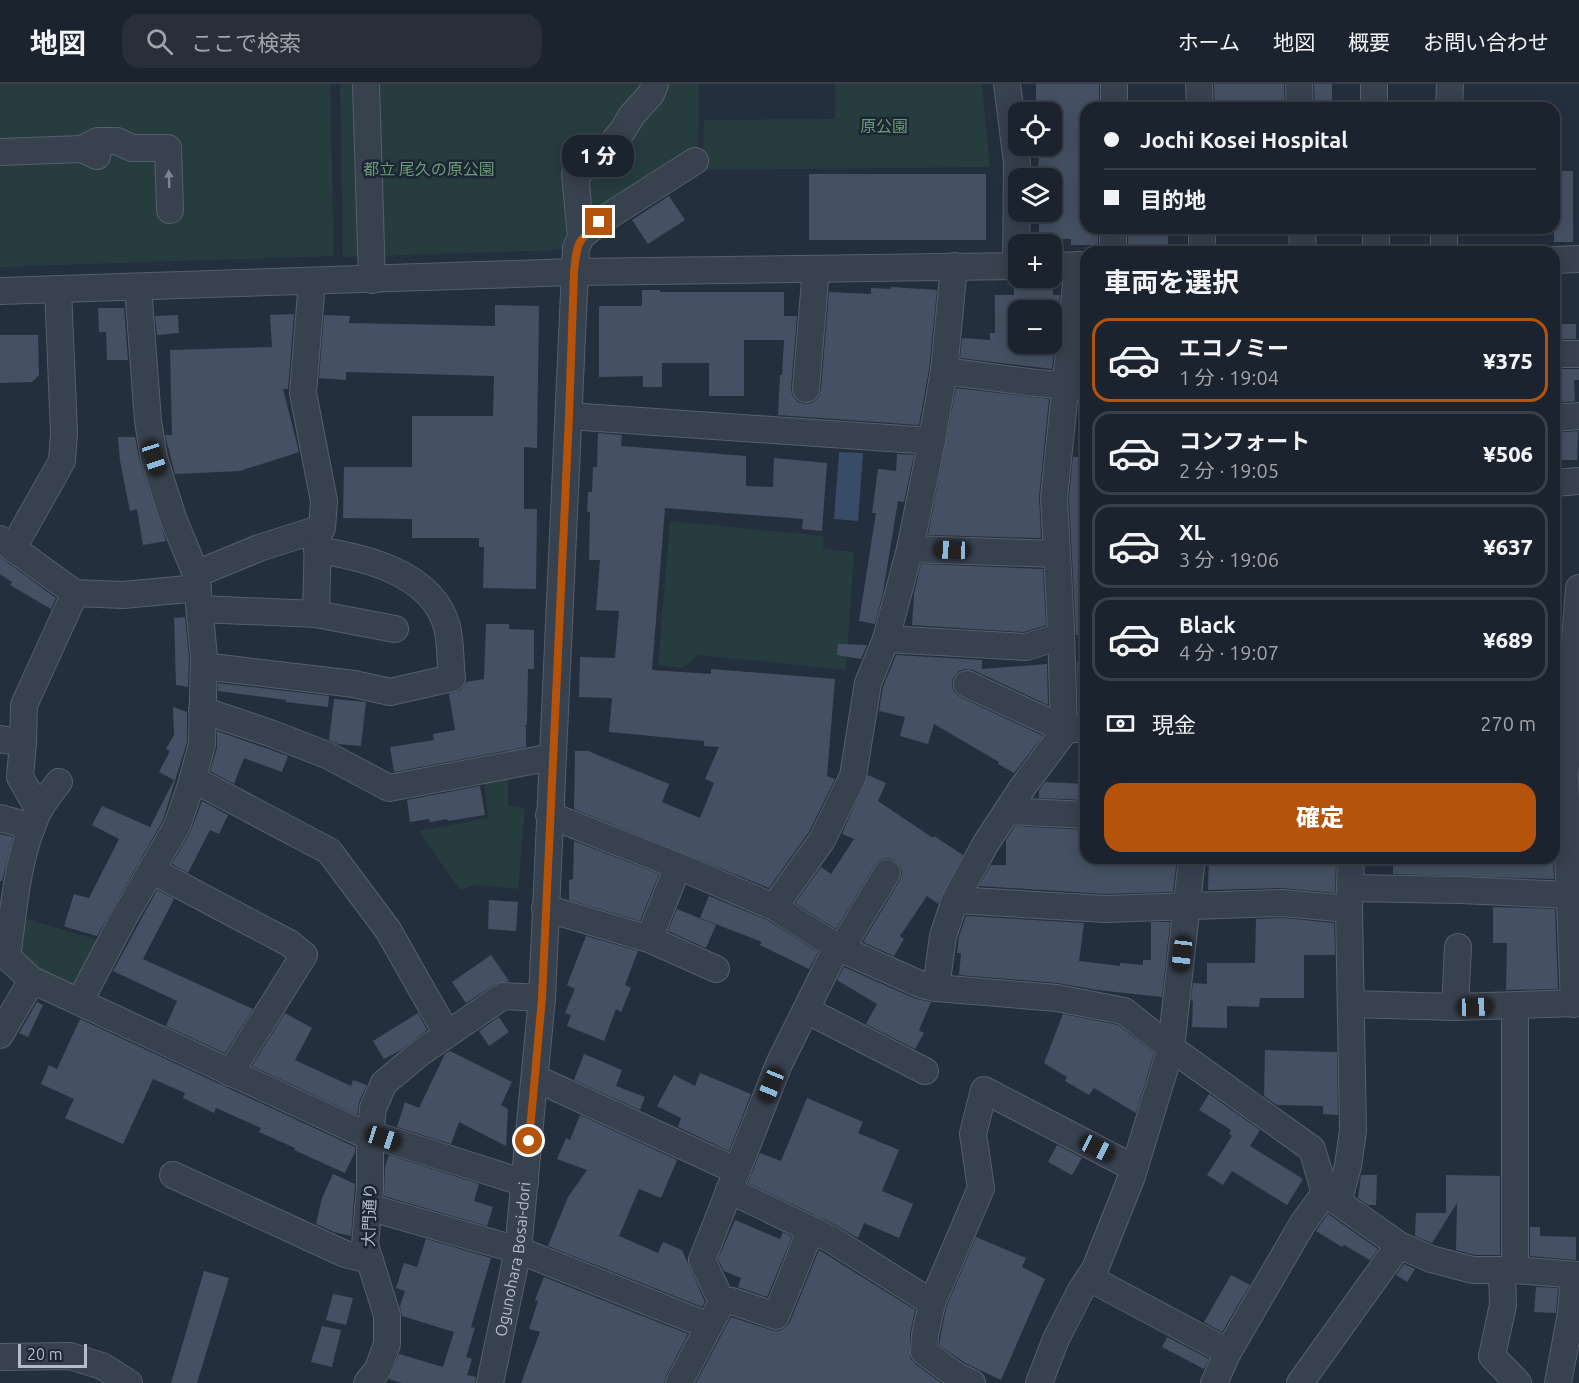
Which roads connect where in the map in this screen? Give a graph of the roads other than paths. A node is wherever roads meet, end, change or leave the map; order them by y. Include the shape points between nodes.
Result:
1 (366, 84) edge
2 (655, 84) edge
3 (1007, 84) edge
4 (1114, 84) edge
5 (1199, 84) edge
6 (1299, 84) edge
7 (1374, 84) edge
8 (1450, 84) edge
9 (1114, 102) edge
10 (1200, 102) edge
11 (1300, 102) edge
12 (1374, 102) edge
13 (1449, 102) edge
14 (0, 152) edge
15 (695, 161) dead end
16 (170, 210) dead end
17 (1017, 234) edge
18 (581, 237) junction
19 (1560, 260) edge
20 (1579, 260) edge
21 (1080, 265) edge
22 (954, 266) junction
23 (1008, 266) edge
24 (1062, 266) edge
25 (816, 269) junction
26 (574, 272) junction
27 (372, 280) junction
28 (312, 281) junction
29 (138, 287) junction
30 (58, 290) junction
31 (0, 291) edge
32 (1080, 306) edge
33 (1560, 354) edge
34 (1579, 354) edge
35 (944, 371) junction
36 (1076, 387) edge
37 (806, 388) dead end
38 (569, 416) junction
39 (1579, 416) edge
40 (1560, 418) edge
41 (932, 441) junction
42 (1579, 481) edge
43 (1560, 483) edge
44 (318, 540) junction
45 (7, 543) edge
46 (910, 549) junction
47 (1057, 554) junction
48 (198, 591) junction
49 (75, 593) junction
50 (1570, 597) edge
51 (316, 614) junction
52 (395, 629) dead end
53 (1061, 636) junction
54 (886, 639) junction
55 (1576, 639) edge
56 (204, 666) junction
57 (967, 684) dead end
58 (202, 710) junction
59 (1567, 721) edge
60 (1075, 729) edge
61 (12, 741) edge
62 (552, 757) junction
63 (193, 779) junction
64 (59, 782) dead end
65 (1560, 784) edge
66 (1007, 811) junction
67 (549, 815) junction
68 (1080, 815) edge
69 (0, 818) edge
70 (36, 818) junction
71 (1192, 864) edge
72 (1352, 864) edge
73 (678, 866) junction
74 (151, 870) junction
75 (888, 873) dead end
76 (1570, 896) junction
77 (1350, 898) junction
78 (955, 900) junction
79 (774, 907) junction
80 (1188, 907) junction
81 (545, 908) junction
82 (649, 939) junction
83 (1458, 947) dead end
84 (839, 948) junction
85 (4, 956) edge
86 (716, 969) dead end
87 (32, 981) junction
88 (936, 988) junction
89 (542, 998) junction
90 (80, 1001) junction
91 (1351, 1004) junction
92 (1576, 1004) edge
93 (1515, 1005) junction
94 (1455, 1007) junction
95 (806, 1010) junction
96 (447, 1034) junction
97 (0, 1035) edge
98 (1171, 1048) junction
99 (925, 1071) dead end
100 (230, 1073) junction
101 (536, 1078) junction
102 (370, 1137) junction
103 (1134, 1168) junction
104 (173, 1175) dead end
105 (733, 1180) junction
106 (525, 1184) junction
107 (1331, 1197) junction
108 (368, 1207) junction
109 (811, 1229) junction
110 (1400, 1245) junction
111 (518, 1250) junction
112 (370, 1260) junction
113 (1509, 1270) junction
114 (1576, 1275) edge
115 (1089, 1278) junction
116 (722, 1302) junction
117 (932, 1303) junction
118 (709, 1326) junction
119 (1228, 1352) junction
120 (0, 1357) edge
121 (372, 1382) edge
122 (1517, 1382) edge
123 (129, 1383) edge
124 (490, 1383) edge
125 (679, 1383) edge
126 (972, 1383) edge
127 (1039, 1383) edge
128 (1214, 1383) edge
129 (1300, 1383) edge
130 (1558, 1383) edge

1 - 27 street
2 - 18 street, Ogunohara Bosai-dori via 600,158 575,174
3 - 17 street via 1017,163
4 - 9 street
5 - 10 street
6 - 11 street
7 - 12 street
8 - 13 street
16 -> 14 street via 168,148 132,148 117,155 98,156 82,149
15 - 18 street
18 - 26 street, Ogunohara Bosai-dori
19 - 20 street
21 - 24 street
22 - 23 street
22 - 25 street
22 - 35 street
25 - 26 street
25 - 37 street
26 - 27 street
26 - 38 street, Ogunohara Bosai-dori
27 - 28 street
28 - 29 street
28 - 44 street via 303,393 324,501
29 - 30 street
29 - 48 street via 154,458
30 - 31 street
30 - 45 street via 62,461
32 - 36 street
33 - 34 street
35 - 36 street
35 - 41 street
36 - 47 street via 1054,498
38 - 41 street
38 - 62 street, Ogunohara Bosai-dori
39 - 40 street
41 - 46 street
42 - 43 street
44 - 48 street via 259,548
44 - 51 street
44 - 56 street via 415,582 436,602 447,626 452,678 390,692
45 - 49 street
46 - 47 street
46 - 54 street
47 - 53 street
48 - 49 street
48 - 51 street
48 - 56 street
49 - 61 street via 24,705
50 - 55 street
51 - 52 street
53 - 54 street via 1026,647
53 - 60 street
54 - 79 street via 868,683 853,776 822,840
55 - 59 street
56 - 58 street
57 - 60 street
58 - 62 street via 327,755 389,788
58 - 63 street via 202,744
59 - 65 street
60 - 66 street via 1064,732
61 - 70 street via 20,777
62 - 67 street, Ogunohara Bosai-dori
63 - 74 street via 177,826
63 - 96 street via 329,851 388,930
64 - 70 street
65 - 76 street
66 - 68 street
66 - 78 street
67 - 73 street
67 - 81 street, Ogunohara Bosai-dori
69 - 70 street
70 - 85 street via 20,870
71 - 80 street
72 - 77 street
73 - 79 street
73 - 82 street
74 - 90 street
74 - 100 street via 289,943 304,955
75 - 84 street
76 - 77 street via 1460,890
76 - 92 street
77 - 80 street
77 - 91 street
78 - 80 street via 1105,909
78 - 88 street via 944,936
79 - 84 street
80 - 98 street
81 - 82 street
81 - 89 street, Ogunohara Bosai-dori
82 - 86 street
83 - 94 street
84 - 88 street
84 - 95 street
85 - 87 street
87 - 90 street
87 - 97 street
88 - 98 street via 1057,998 1124,1011
89 - 96 street, 大門通り via 503,996
89 - 101 street, Ogunohara Bosai-dori
90 - 100 street
91 - 94 street
91 - 107 street via 1353,1131 1348,1166
92 - 93 street
93 - 94 street
93 - 113 street
95 - 99 street
95 - 105 street via 779,1064
96 - 102 street, 大門通り via 384,1083 373,1108
98 - 103 street
98 - 107 street via 1312,1149
100 - 102 street
101 - 105 street
101 - 106 street, Ogunohara Bosai-dori
102 - 106 street
102 - 108 street, 大門通り
103 - 115 street
103 - 117 street via 984,1090 973,1134 981,1188
104 - 112 street via 345,1254
105 - 109 street
105 - 116 street via 702,1260
106 - 111 street, Ogunohara Bosai-dori
107 - 110 street
107 - 119 street via 1303,1223
108 - 111 street
108 - 112 street, 大門通り via 365,1245
109 - 116 street via 776,1316 732,1301
109 - 117 street
110 - 113 street via 1431,1259 1473,1270
110 - 129 street
111 - 118 street
111 - 124 street, Ogunohara Bosai-dori
112 - 121 street, 大門通り via 387,1315 387,1344
113 - 114 street
113 - 122 street via 1492,1356
114 - 130 street
115 - 119 street
115 - 127 street via 1056,1339
116 - 118 street
117 - 126 street via 924,1352
118 - 125 street
119 - 128 street
120 - 123 street via 70,1356 102,1366

